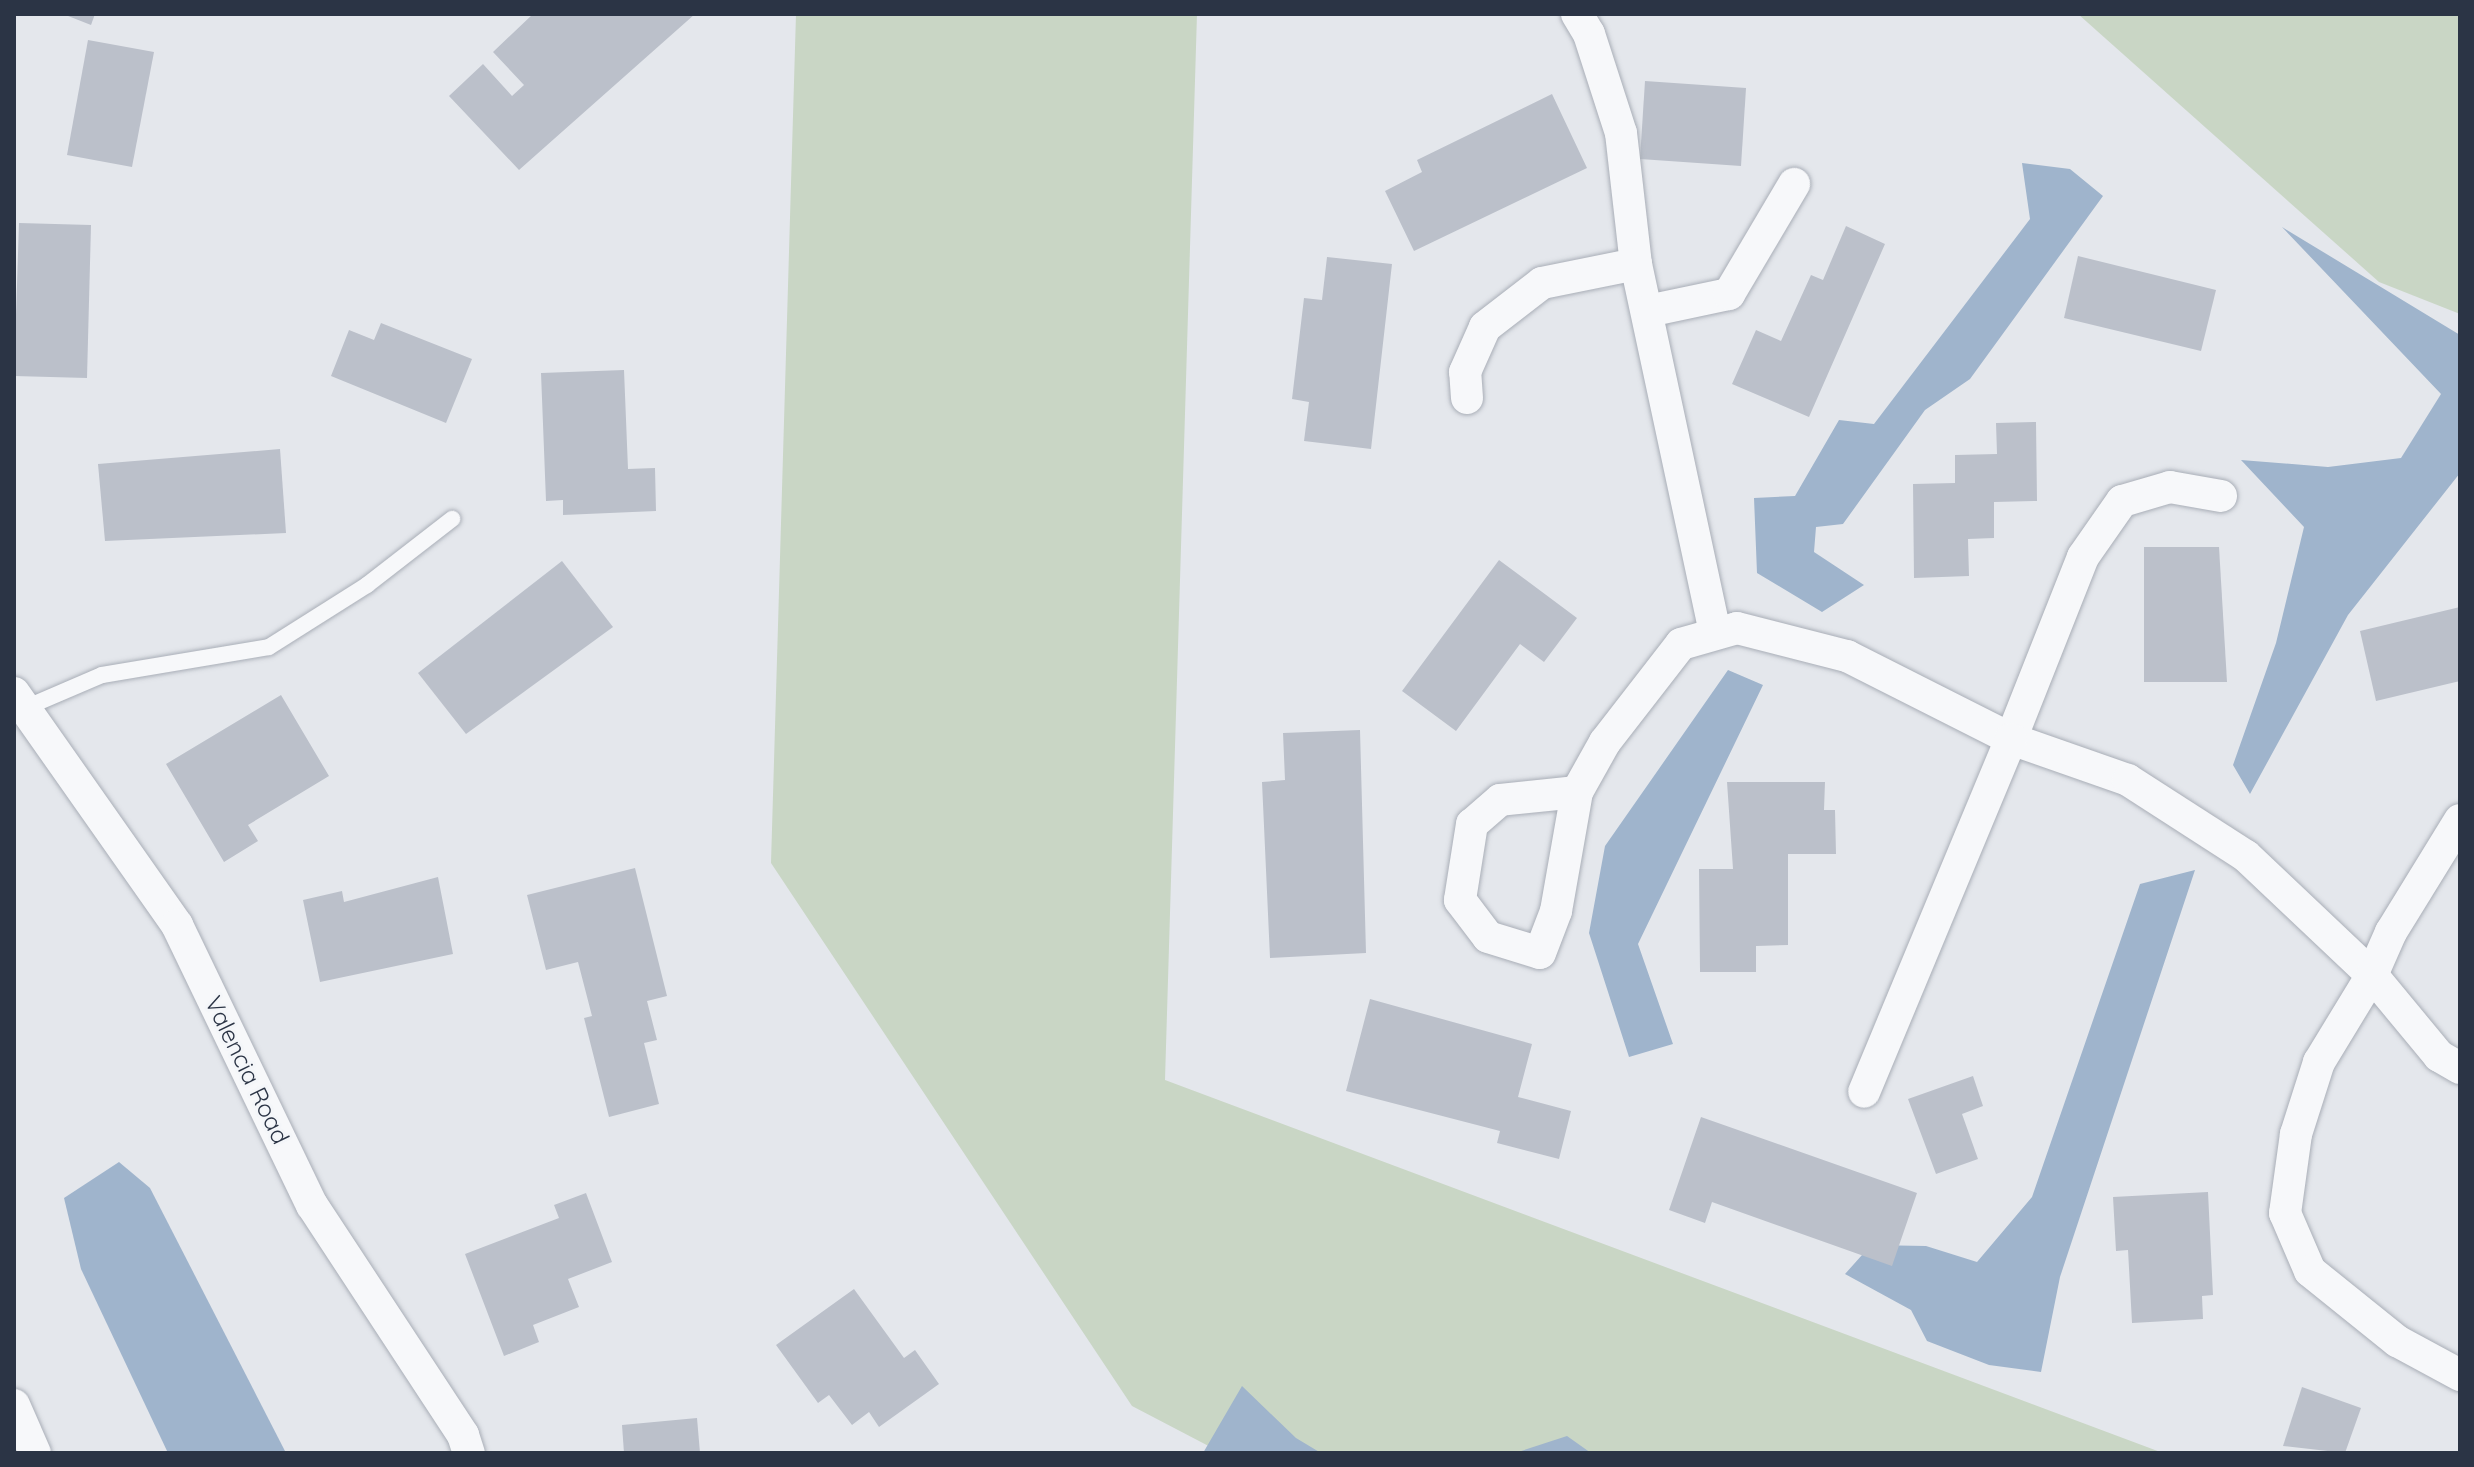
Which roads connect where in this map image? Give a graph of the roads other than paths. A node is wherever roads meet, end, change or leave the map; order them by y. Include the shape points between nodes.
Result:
1 (1577, 14) edge
2 (1794, 184) dead end
3 (1636, 264) junction
4 (1648, 311) junction
5 (1467, 398) dead end
6 (2221, 496) dead end
7 (452, 519) dead end
8 (1715, 634) junction
9 (19, 701) edge
10 (2011, 739) junction
11 (1577, 792) junction
12 (2460, 820) edge
13 (2372, 975) junction
14 (2460, 1068) edge
15 (1864, 1092) dead end
16 (2460, 1375) edge
17 (14, 1405) edge
18 (35, 1453) edge
19 (469, 1453) edge

1 - 3 street via 1589,34 1621,133
2 - 4 street via 1729,294
3 - 4 street
3 - 5 street via 1542,283 1485,327 1465,372
4 - 8 street
6 - 10 street via 2170,487 2122,501 2083,557
7 - 9 lane via 367,585 269,647 102,675
8 - 10 street via 1737,628 1847,656
8 - 11 street via 1681,644 1605,742
9 - 19 street, Valencia Road via 177,925 312,1205 463,1435
10 - 13 street via 2128,780 2246,856
10 - 15 street
11 - 11 street via 1556,911 1540,953 1488,937 1460,900 1472,824 1500,800
12 - 13 street via 2391,932
13 - 14 street via 2439,1056
13 - 16 street via 2319,1062 2296,1134 2285,1213 2310,1271 2397,1341
17 - 18 street

